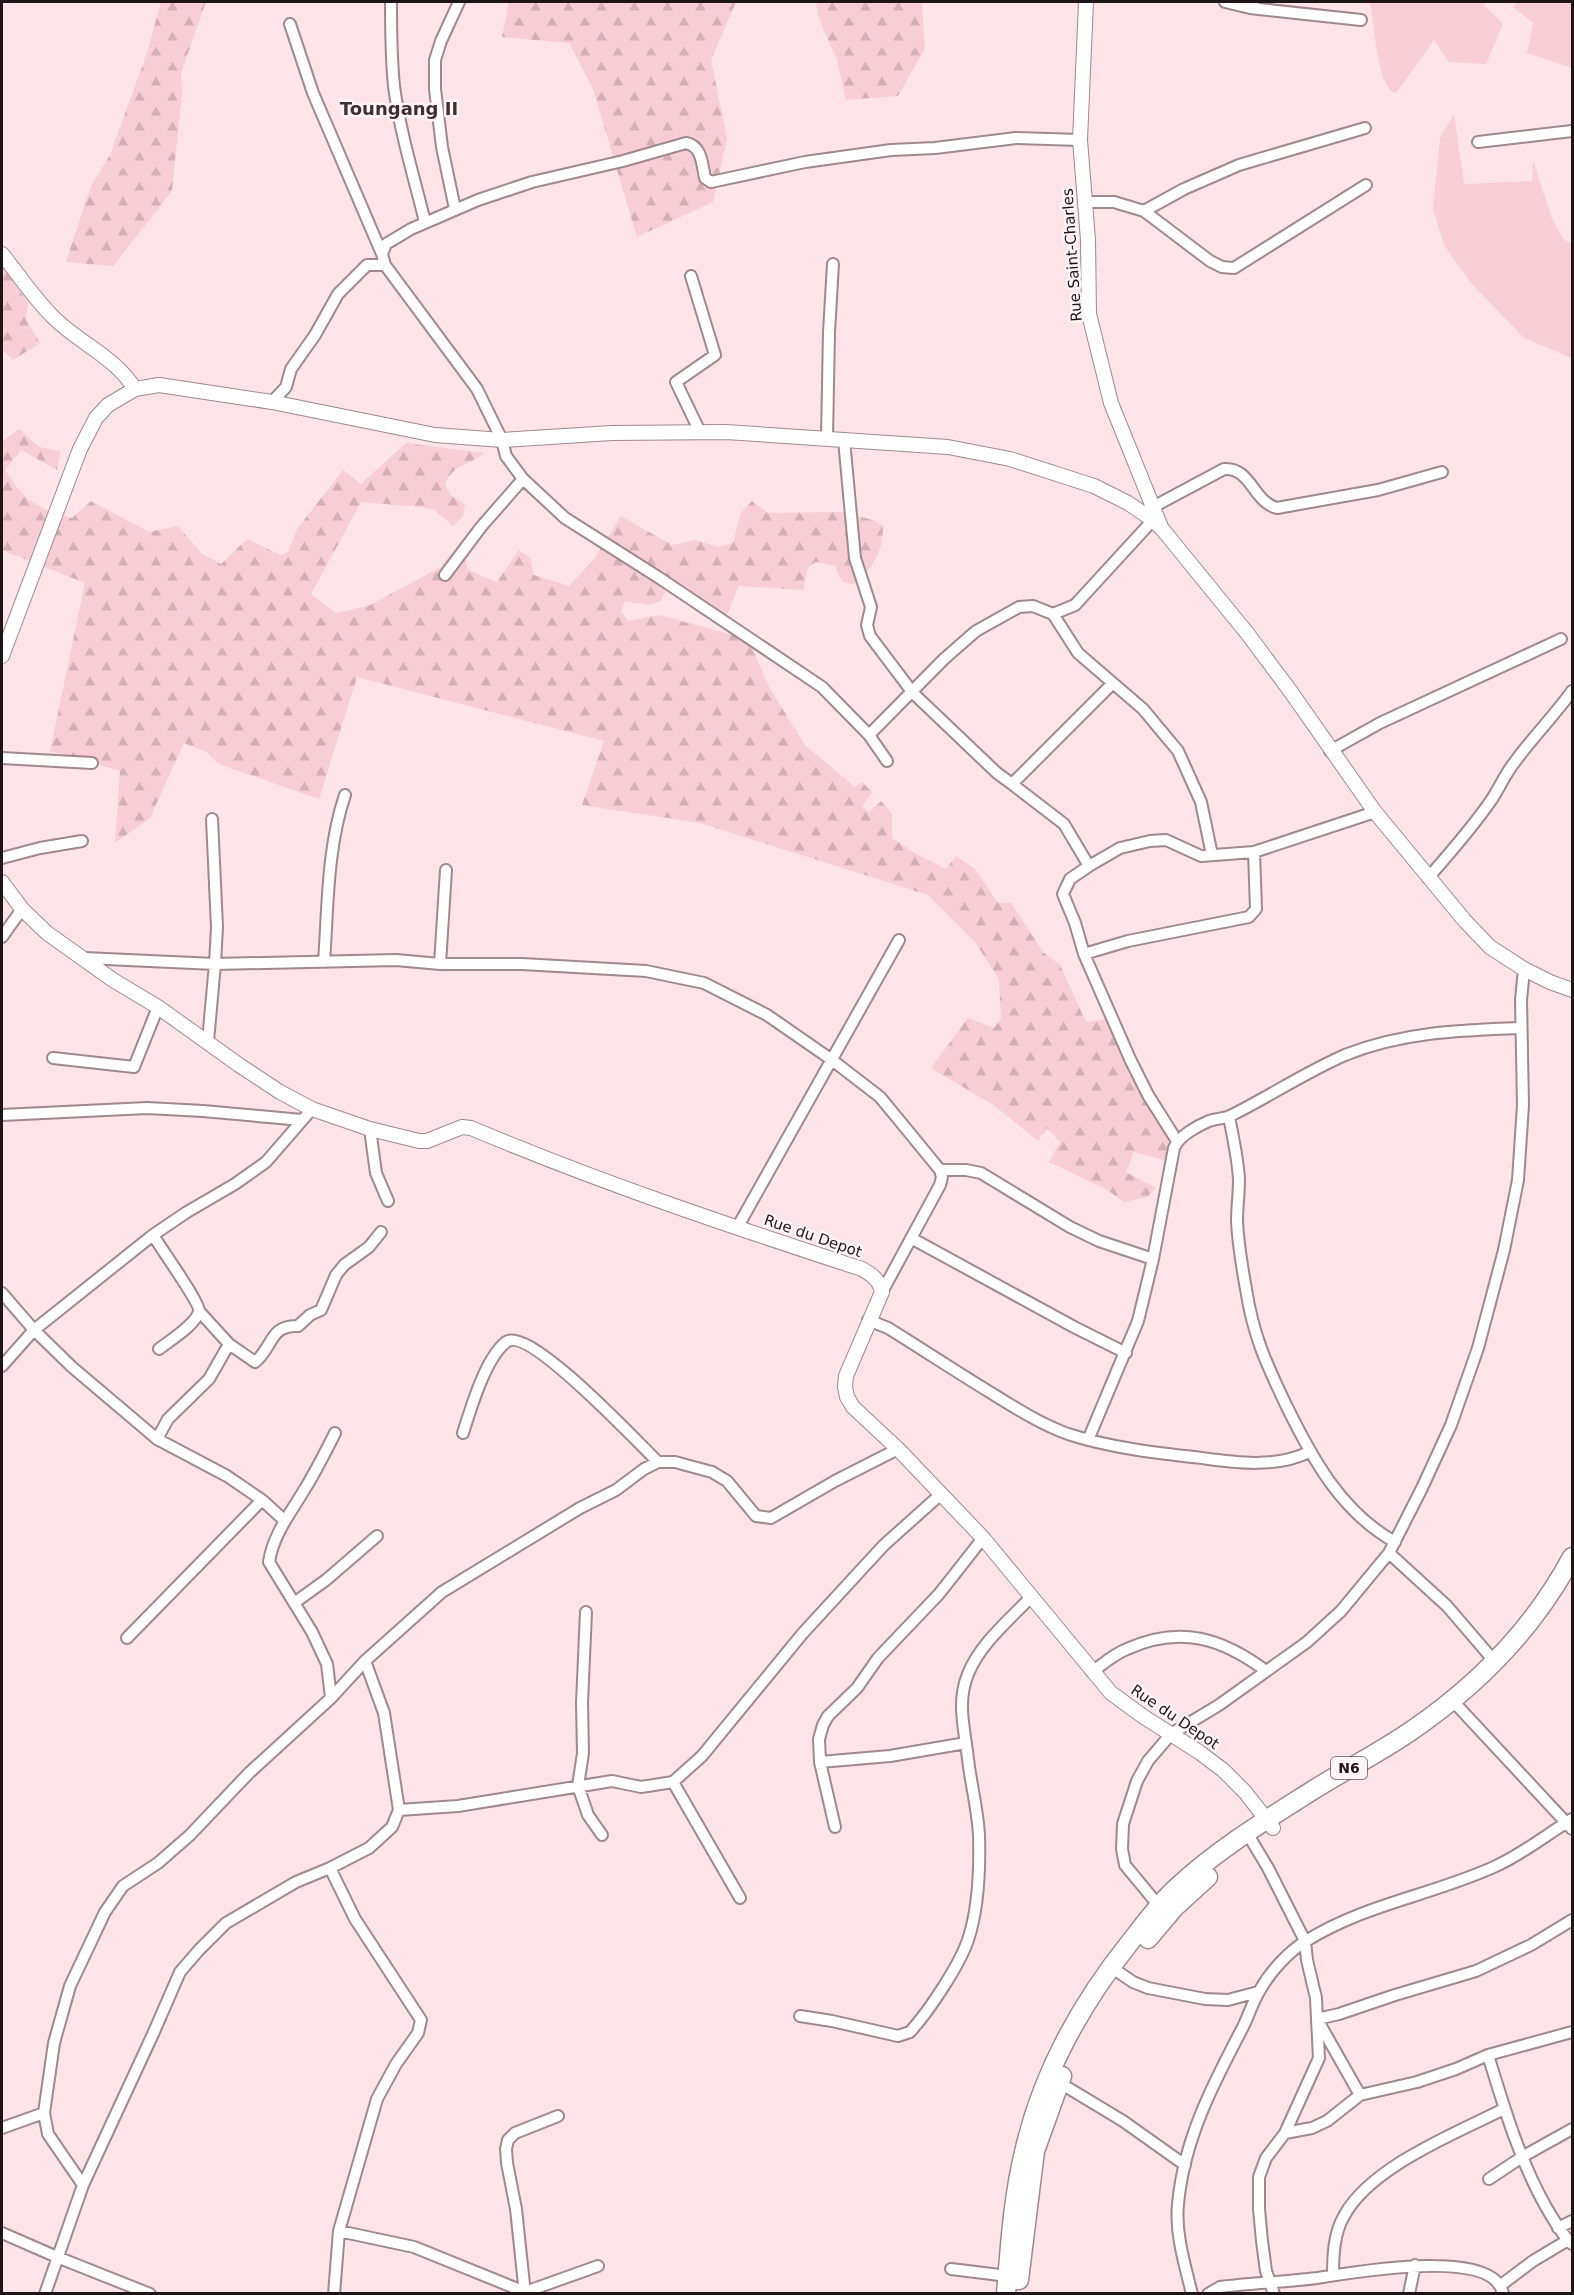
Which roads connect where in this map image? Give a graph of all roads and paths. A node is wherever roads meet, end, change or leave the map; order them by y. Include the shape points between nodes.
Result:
1 (391, 2) edge
2 (459, 2) edge
3 (1086, 2) edge
4 (1225, 2) edge
5 (1252, 5) edge
6 (1361, 20) dead end
7 (290, 24) dead end
8 (1365, 128) dead end
9 (1572, 131) edge
10 (1080, 140) junction
11 (1478, 142) dead end
12 (1366, 185) dead end
13 (1085, 202) junction
14 (455, 209) junction
15 (1144, 211) junction
16 (425, 222) junction
17 (2, 254) edge
18 (383, 259) junction
19 (833, 264) dead end
20 (691, 276) dead end
21 (135, 389) junction
22 (272, 402) junction
23 (700, 432) junction
24 (827, 437) junction
25 (502, 440) junction
26 (844, 440) junction
27 (1442, 472) dead end
28 (523, 479) junction
29 (1156, 519) junction
30 (445, 575) dead end
31 (1053, 614) junction
32 (1561, 639) dead end
33 (2, 656) edge
34 (1112, 684) junction
35 (1572, 691) edge
36 (913, 693) junction
37 (869, 735) junction
38 (1330, 750) junction
39 (2, 758) edge
40 (887, 761) dead end
41 (92, 763) dead end
42 (1012, 784) junction
43 (345, 795) dead end
44 (1375, 812) junction
45 (212, 819) dead end
46 (81, 841) dead end
47 (1254, 852) junction
48 (1212, 855) junction
49 (2, 858) edge
50 (1089, 866) junction
51 (446, 870) dead end
52 (1428, 878) junction
53 (4, 889) edge
54 (22, 909) junction
55 (2, 937) edge
56 (899, 940) dead end
57 (1084, 954) junction
58 (84, 958) junction
59 (324, 962) junction
60 (215, 964) junction
61 (440, 964) junction
62 (1524, 969) junction
63 (1572, 990) edge
64 (158, 1007) junction
65 (1521, 1028) junction
66 (208, 1041) junction
67 (53, 1058) dead end
68 (831, 1060) junction
69 (312, 1109) junction
70 (2, 1115) edge
71 (1228, 1117) junction
72 (302, 1120) junction
73 (370, 1129) junction
74 (1177, 1141) junction
75 (940, 1170) junction
76 (388, 1201) dead end
77 (737, 1228) junction
78 (381, 1232) dead end
79 (153, 1235) junction
80 (911, 1238) junction
81 (1153, 1259) junction
82 (882, 1292) junction
83 (2, 1293) edge
84 (199, 1311) junction
85 (868, 1320) junction
86 (34, 1330) junction
87 (229, 1344) junction
88 (159, 1349) dead end
89 (1126, 1353) junction
90 (2, 1366) edge
91 (336, 1433) dead end
92 (463, 1433) dead end
93 (156, 1439) junction
94 (1088, 1440) junction
95 (898, 1449) junction
96 (1309, 1452) junction
97 (658, 1462) junction
98 (940, 1494) junction
99 (262, 1500) junction
100 (285, 1521) junction
101 (376, 1536) dead end
102 (983, 1538) junction
103 (1395, 1542) junction
104 (1389, 1553) junction
105 (1572, 1557) edge
106 (1572, 1582) edge
107 (1031, 1597) junction
108 (294, 1603) junction
109 (586, 1612) dead end
110 (127, 1638) dead end
111 (365, 1661) junction
112 (1495, 1662) junction
113 (1266, 1671) junction
114 (1092, 1672) junction
115 (331, 1698) junction
116 (1456, 1705) junction
117 (1171, 1734) junction
118 (966, 1743) junction
119 (820, 1762) junction
120 (673, 1782) junction
121 (578, 1786) junction
122 (399, 1810) junction
123 (1270, 1824) junction
124 (1570, 1824) edge
125 (835, 1827) dead end
126 (602, 1835) dead end
127 (1251, 1838) junction
128 (330, 1868) junction
129 (740, 1898) dead end
130 (1159, 1906) junction
131 (1572, 1920) edge
132 (1305, 1941) junction
133 (1116, 1970) junction
134 (1258, 1992) junction
135 (800, 2016) dead end
136 (1317, 2019) junction
137 (1572, 2032) edge
138 (1488, 2055) junction
139 (1054, 2079) junction
140 (1360, 2095) junction
141 (1504, 2109) junction
142 (44, 2113) junction
143 (558, 2116) dead end
144 (2, 2128) edge
145 (1572, 2128) edge
146 (1285, 2133) junction
147 (1522, 2157) junction
148 (1185, 2165) junction
149 (1489, 2179) dead end
150 (82, 2185) junction
151 (1021, 2202) junction
152 (1572, 2221) edge
153 (1558, 2228) junction
154 (339, 2231) junction
155 (2, 2233) edge
156 (1570, 2242) edge
157 (57, 2257) junction
158 (1415, 2265) junction
159 (598, 2266) dead end
160 (951, 2269) dead end
161 (1333, 2275) junction
162 (1007, 2285) edge
163 (1272, 2288) edge
164 (1502, 2289) edge
165 (525, 2293) edge
166 (45, 2294) edge
167 (150, 2294) edge
168 (334, 2294) edge
169 (1018, 2294) edge
170 (1192, 2294) edge
171 (1208, 2294) edge
172 (1409, 2294) edge

1 - 16 street via 394,87
2 - 14 street via 435,60 442,147
3 - 10 street, Rue Saint-Charles
4 - 5 street
5 - 6 street
7 - 18 street via 313,93
8 - 15 street via 1239,165
9 - 11 street
10 - 13 street, Rue Saint-Charles
10 - 14 street via 1016,138 891,150 805,162 711,182 705,178 699,150 686,143 532,182
12 - 15 street via 1234,268 1210,261
13 - 15 street via 1114,202
13 - 29 street, Rue Saint-Charles via 1089,314 1111,403
14 - 16 street
16 - 18 street via 386,244
17 - 21 street via 54,319 112,361
18 - 22 street via 367,265 338,294 291,369 286,387
18 - 25 street via 477,389
19 - 24 street
20 - 23 street via 715,355 676,382
21 - 22 street via 159,385
21 - 33 street via 108,405 96,418 80,449
22 - 25 street via 435,435
23 - 24 street
23 - 25 street
24 - 26 street
25 - 28 street via 506,456
26 - 29 street via 948,447 1010,459 1094,486
26 - 36 street via 855,558 871,607 867,625 870,636
27 - 29 street via 1378,490 1277,508 1258,497 1238,471 1224,469
28 - 30 street
28 - 37 street via 565,518 822,687
29 - 31 street via 1075,605
29 - 38 street via 1260,650
31 - 34 street via 1078,654
31 - 36 street via 1033,606 1019,607 976,631
32 - 38 street
34 - 42 street
34 - 48 street via 1143,709 1178,751 1201,802
35 - 52 street via 1512,765 1463,838
36 - 37 street
36 - 42 street
37 - 40 street
38 - 44 street
39 - 41 street
42 - 50 street via 1064,824
43 - 59 street via 333,845
44 - 47 street
44 - 52 street
45 - 60 street
46 - 49 street
47 - 48 street
47 - 57 street via 1256,909 1249,917 1128,941
48 - 50 street via 1201,856 1166,840 1150,841 1120,848
50 - 57 street via 1070,879 1063,894
51 - 61 street
52 - 62 street via 1490,946
53 - 54 street, Rue du Depot
54 - 55 street
54 - 58 street, Rue du Depot via 46,933
56 - 68 street
57 - 74 street via 1130,1059
58 - 60 street
58 - 64 street, Rue du Depot
59 - 60 street
59 - 61 street via 396,960
60 - 66 street
61 - 68 street via 646,971 704,983 767,1016
62 - 63 street
62 - 65 street
64 - 66 street, Rue du Depot
64 - 67 street via 134,1067
65 - 71 street via 1445,1031 1398,1038 1299,1077
65 - 103 street via 1523,1105 1518,1180 1504,1250 1478,1348 1451,1425
66 - 69 street, Rue du Depot via 280,1092
68 - 75 street via 880,1097
68 - 77 street
69 - 72 street
69 - 73 street, Rue du Depot
70 - 72 street via 147,1108
71 - 74 street via 1210,1121
71 - 96 street via 1239,1178 1237,1223 1252,1324
72 - 79 street via 266,1162
73 - 76 street via 376,1173
73 - 77 street, Rue du Depot via 428,1141 462,1127 471,1128 547,1160
74 - 81 street
75 - 80 street via 940,1185
75 - 81 street via 981,1173 1070,1227
77 - 82 street, Rue du Depot via 862,1269 874,1276
78 - 87 street via 336,1275 321,1310 298,1326 275,1333 255,1362
79 - 84 street via 197,1300
79 - 86 street
80 - 82 street
80 - 89 street
81 - 89 street
82 - 85 street, Rue du Depot
83 - 86 street
84 - 87 street
84 - 88 street via 193,1322
85 - 94 street via 1026,1415
85 - 95 street, Rue du Depot via 844,1387 861,1415
86 - 90 street
86 - 93 street
87 - 93 street via 209,1379 168,1419
89 - 94 street
91 - 100 street
92 - 97 street via 482,1378 507,1341 514,1340 567,1372
93 - 99 street via 227,1476
94 - 96 street via 1228,1461 1270,1463
95 - 97 street via 765,1519 756,1516 727,1481 712,1472 675,1462
95 - 98 street, Rue du Depot
96 - 103 street via 1362,1519
97 - 111 street via 442,1592
98 - 102 street, Rue du Depot
98 - 120 street via 884,1545 803,1634 702,1756
99 - 100 street
99 - 110 street
100 - 108 street via 269,1562
101 - 108 street
102 - 107 street, Rue du Depot
102 - 119 street via 939,1594 828,1716 819,1739
103 - 104 street
104 - 112 street via 1447,1606
104 - 113 street via 1341,1611
105 - 112 highway, N6 via 1540,1608
106 - 116 highway, N6 via 1549,1616 1495,1679
107 - 114 street, Rue du Depot
107 - 118 street via 999,1629 968,1674 961,1718
108 - 115 street via 327,1664
109 - 121 street via 583,1754
111 - 115 street
111 - 122 street via 384,1713
112 - 116 highway, N6
113 - 114 street via 1215,1641 1184,1636 1126,1649
113 - 117 street
114 - 117 street, Rue du Depot via 1111,1693
115 - 142 street via 298,1725 190,1835 123,1886 105,1912 70,1986 54,2043
116 - 123 highway, N6 via 1417,1742
116 - 124 street
117 - 123 street, Rue du Depot via 1223,1770
117 - 130 street via 1137,1781 1123,1824 1125,1865
118 - 119 street via 890,1756
118 - 135 street via 979,1834 977,1900 968,1940 955,1968 910,2032 898,2036
119 - 125 street
120 - 121 street via 640,1787 612,1781
120 - 129 street
121 - 122 street via 458,1806
121 - 126 street via 588,1815
122 - 128 street via 392,1827 375,1843
123 - 127 highway, N6
124 - 132 street via 1495,1867 1365,1911
127 - 130 highway, N6 via 1193,1873
127 - 132 street
127 - 133 highway, N6 via 1189,1893
128 - 150 street via 296,1882 226,1923 180,1972
128 - 154 street via 355,1919 421,2020 418,2033 377,2099
130 - 133 highway, N6
131 - 136 street via 1476,1971
132 - 134 street via 1272,1972
132 - 136 street
133 - 134 street via 1148,1988 1205,1999 1228,2000
133 - 139 highway, N6
134 - 148 street via 1208,2093 1191,2135
136 - 140 street
136 - 146 street via 1319,2058
137 - 138 street
138 - 140 street via 1456,2070
138 - 141 street
139 - 148 street via 1124,2121
139 - 151 highway, N6
140 - 146 street via 1327,2121
141 - 147 street
141 - 161 street via 1392,2168 1371,2185 1344,2215 1337,2232
142 - 144 street
142 - 150 street via 48,2134
143 - 165 street via 515,2133 506,2149
145 - 147 street
146 - 163 street via 1266,2158 1259,2177 1262,2241
147 - 149 street
147 - 153 street
148 - 170 street via 1177,2206
150 - 157 street
151 - 162 highway, N6 via 1009,2250
151 - 169 highway, N6
152 - 153 street
153 - 156 street
154 - 165 street via 414,2247
154 - 168 street
155 - 157 street
156 - 164 street via 1533,2261
157 - 166 street
157 - 167 street
158 - 161 street
158 - 164 street via 1472,2270 1493,2277
158 - 172 street
159 - 165 street
160 - 162 street
161 - 163 street
163 - 171 street via 1220,2287

